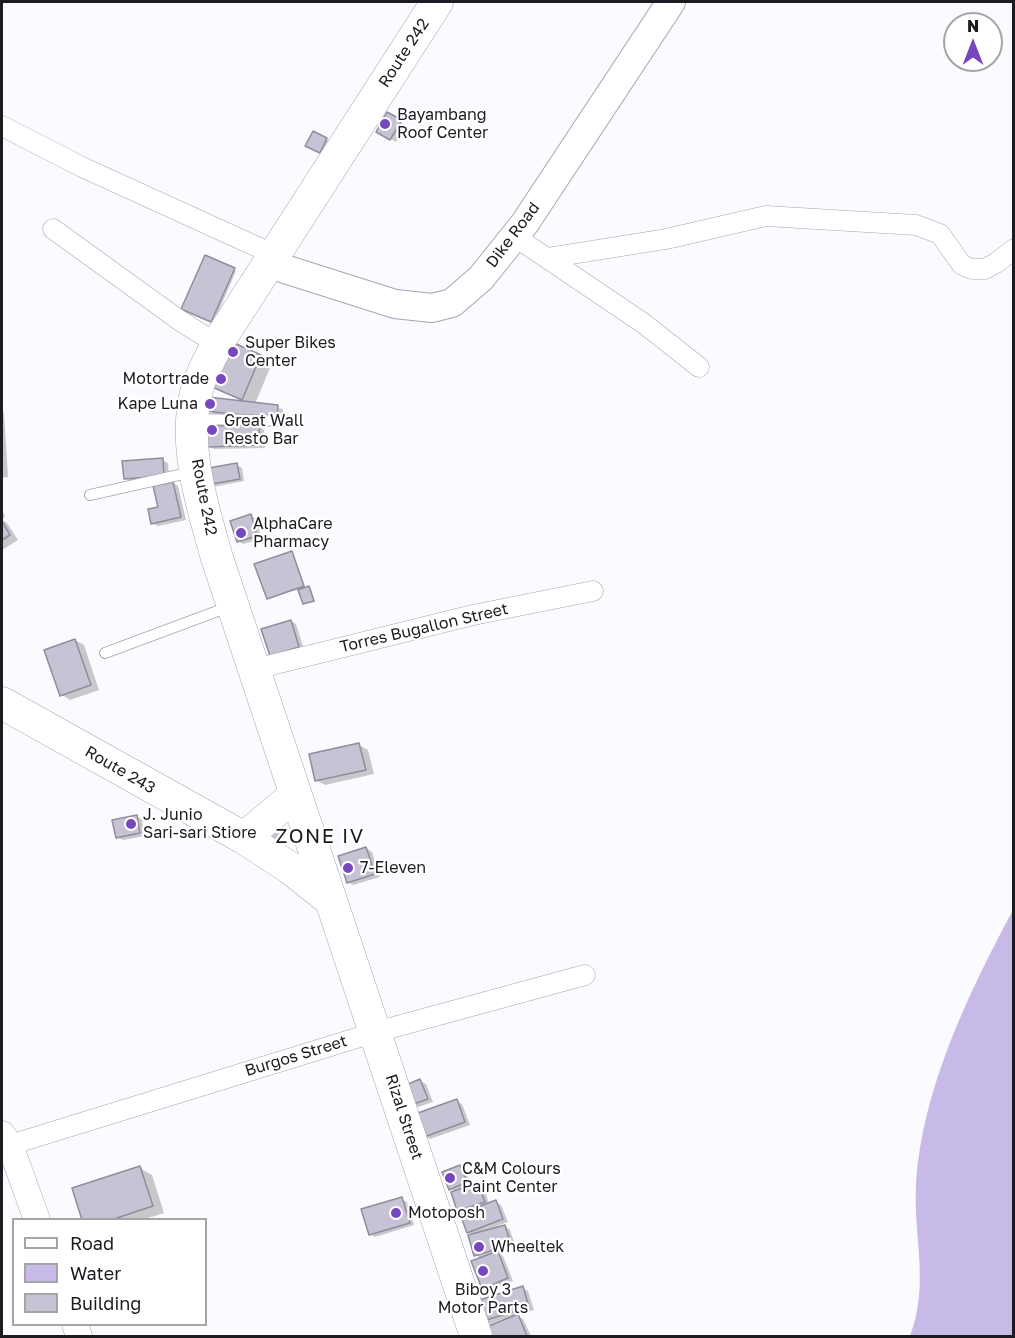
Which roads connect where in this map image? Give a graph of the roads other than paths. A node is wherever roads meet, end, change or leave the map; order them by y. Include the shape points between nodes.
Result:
1 (437, 2) edge
2 (671, 2) edge
3 (2, 126) edge
4 (53, 229) dead end
5 (514, 236) junction
6 (1014, 249) edge
7 (547, 258) junction
8 (272, 260) junction
9 (217, 344) junction
10 (699, 367) dead end
11 (193, 419) junction
12 (291, 421) dead end
13 (195, 471) junction
14 (90, 495) dead end
15 (593, 591) dead end
16 (233, 605) junction
17 (105, 652) dead end
18 (255, 669) junction
19 (2, 702) edge
20 (295, 795) junction
21 (244, 838) junction
22 (328, 899) junction
23 (585, 975) dead end
24 (376, 1032) junction
25 (6, 1148) edge
26 (36, 1218) edge
27 (476, 1336) edge

1 - 8 main road, Route 242
2 - 5 main road, Dike Road
3 - 8 street
4 - 9 street
5 - 7 street
5 - 8 main road, Dike Road via 481,278 452,303 432,308 395,304
6 - 7 street via 985,269 972,269 962,265 940,234 916,225 766,216 666,239
7 - 10 street via 643,323
8 - 9 main road, Route 242
9 - 11 main road, Route 242 via 198,386
11 - 12 lane
11 - 13 main road, Route 242
13 - 14 lane
13 - 16 main road, Route 242
15 - 18 street, Torres Bugallon Street via 473,615
16 - 17 lane
16 - 18 main road, Route 242
18 - 20 main road, Route 242
19 - 21 main road, Route 243
20 - 21 main road
20 - 22 main road, Route 242
21 - 22 main road, Route 243
22 - 24 main road, Rizal Street
23 - 24 street, Burgos Street
24 - 25 street, Burgos Street
24 - 27 main road, Rizal Street
25 - 26 street

